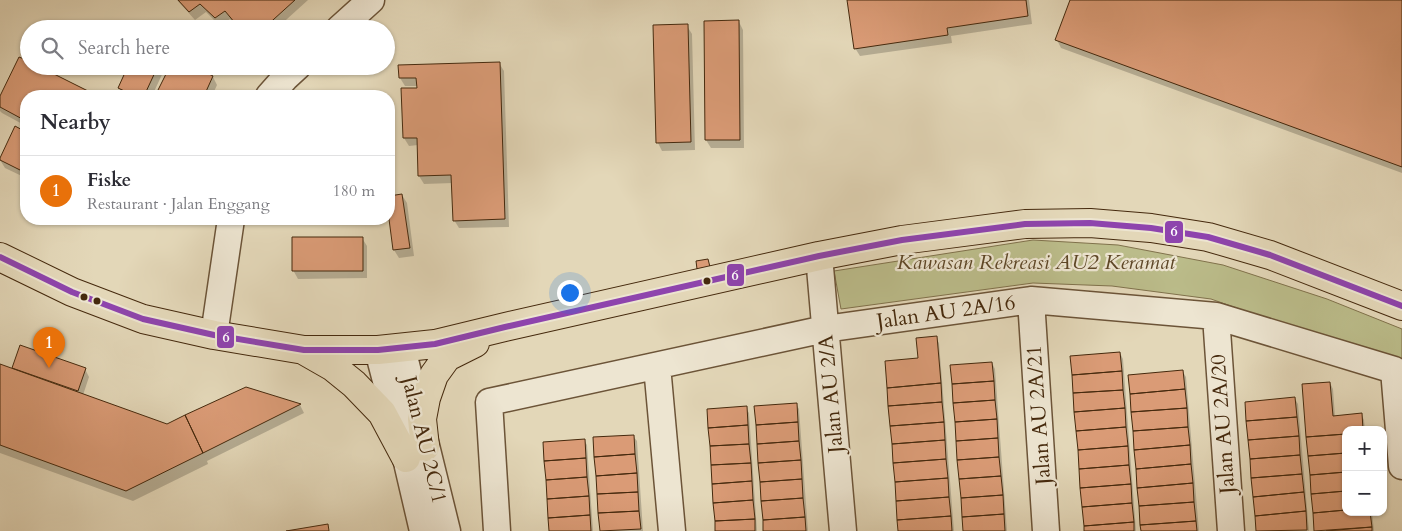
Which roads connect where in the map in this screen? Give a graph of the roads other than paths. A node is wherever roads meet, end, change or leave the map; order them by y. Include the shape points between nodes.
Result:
1 (371, 0) edge
2 (349, 20) edge
3 (288, 75) edge
4 (274, 90) edge
5 (230, 225) edge
6 (819, 256) junction
7 (0, 257) edge
8 (1031, 300) junction
9 (1402, 306) edge
10 (1216, 316) junction
11 (505, 327) junction
12 (825, 329) junction
13 (214, 335) junction
14 (304, 350) junction
15 (390, 350) junction
16 (657, 366) junction
17 (1398, 372) edge
18 (416, 452) junction
19 (1402, 466) edge
20 (423, 531) edge
21 (446, 531) edge
22 (497, 531) edge
23 (672, 531) edge
24 (843, 531) edge
25 (1046, 531) edge
26 (1231, 531) edge

1 - 2 street
3 - 4 street
5 - 13 street
6 - 9 main road via 902,240 1024,224 1090,223 1142,227 1208,237 1270,255
6 - 11 main road
6 - 12 street, Jalan AU 2/A
7 - 13 main road via 72,292 143,319
8 - 10 street, Jalan AU 2A/16
8 - 12 street, Jalan AU 2A/16
8 - 25 street, Jalan AU 2A/21
10 - 17 street, Jalan AU 2A/16
10 - 26 street, Jalan AU 2A/20
11 - 15 main road via 435,344
11 - 18 main road via 447,357 434,375 426,398
12 - 16 street, Jalan AU 2A/16
12 - 24 street, Jalan AU 2/A
13 - 14 main road
14 - 15 main road
14 - 18 main road via 354,384
15 - 18 street, Jalan AU 2C/1
16 - 22 street, Jalan AU 2A/16 via 488,402
16 - 23 street
17 - 19 street
18 - 20 street, Jalan AU 2C/1
18 - 21 street, Jalan AU 2C/1

